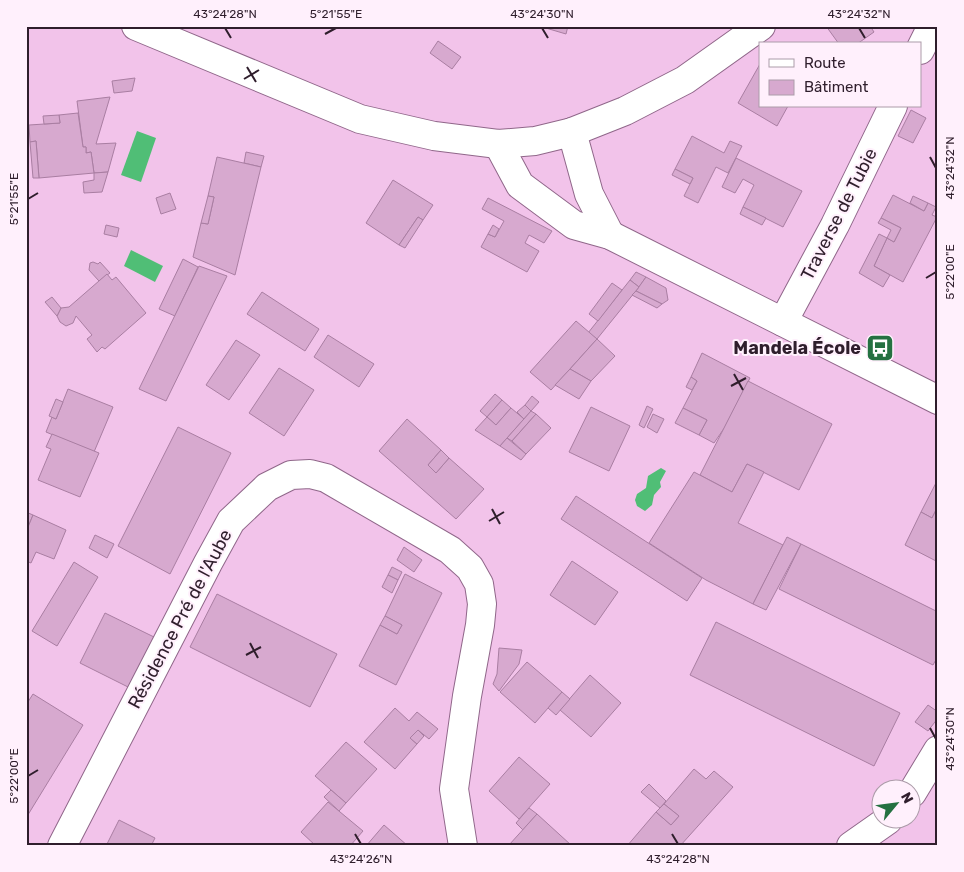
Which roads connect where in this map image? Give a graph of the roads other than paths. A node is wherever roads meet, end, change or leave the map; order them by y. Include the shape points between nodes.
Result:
1 (136, 26) edge
2 (761, 26) edge
3 (892, 108) edge
4 (572, 132) junction
5 (498, 144) junction
6 (610, 235) junction
7 (784, 322) junction
8 (938, 400) edge
9 (938, 750) edge
10 (920, 780) edge
11 (874, 830) edge
12 (893, 830) edge
13 (62, 846) edge
14 (463, 846) edge
15 (851, 846) edge
16 (887, 846) edge

1 - 5 street via 360,119 434,136
2 - 4 street via 685,80 625,111
3 - 7 street, Traverse de Tubie
4 - 5 street via 535,141
4 - 6 street via 589,194
5 - 6 street via 520,185 574,225
6 - 7 street
7 - 8 street
9 - 10 street
11 - 15 street
12 - 16 street
13 - 14 street, Résidence Pré de l'Aube via 231,521 267,487 291,475 310,474 326,478 450,550 470,568 479,584 482,604 480,625 454,789

